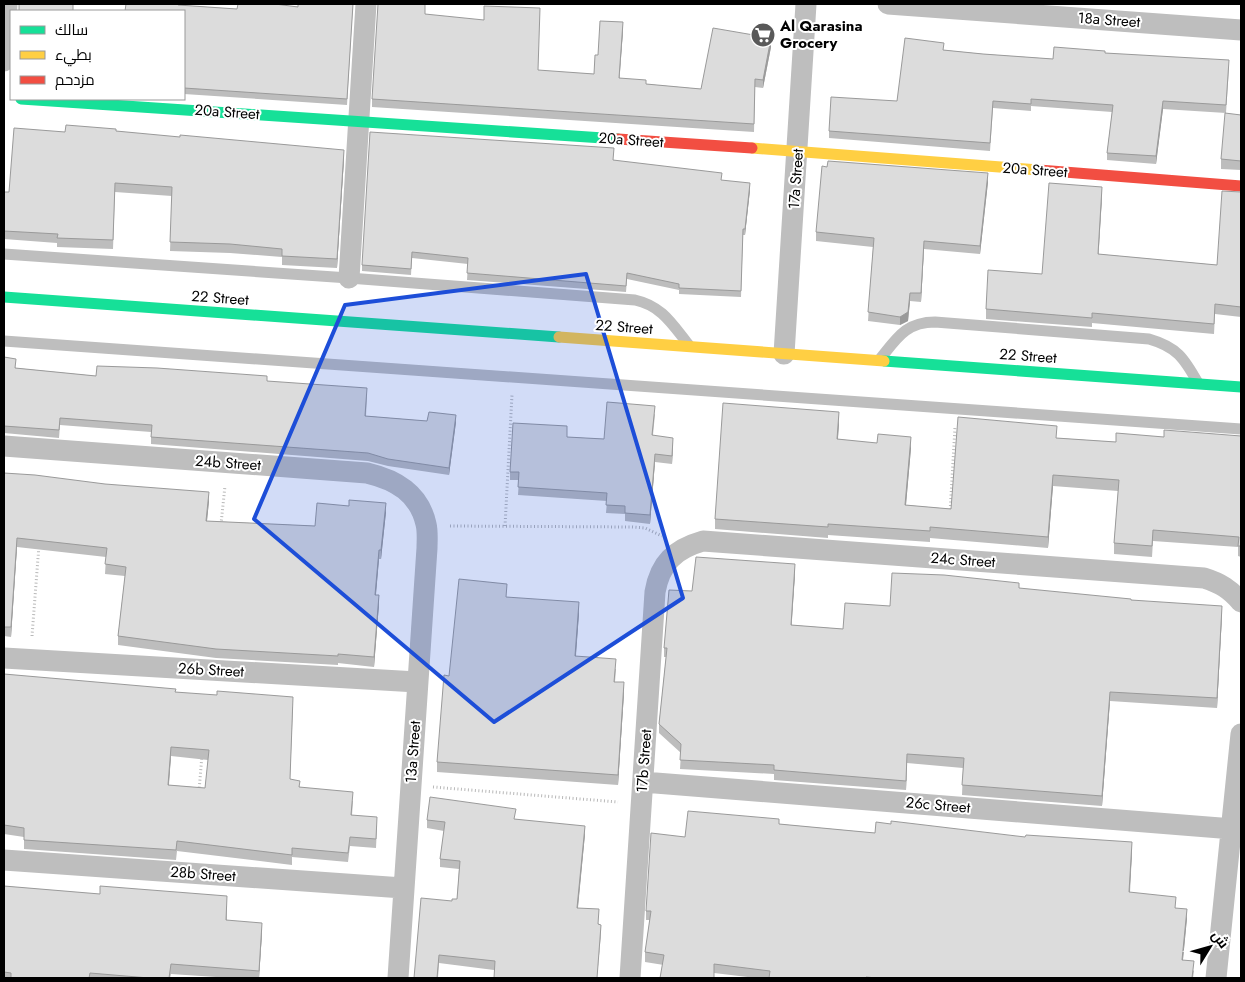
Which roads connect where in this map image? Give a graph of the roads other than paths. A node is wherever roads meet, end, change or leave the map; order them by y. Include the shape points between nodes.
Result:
1 (7, 4) edge
2 (366, 4) edge
3 (806, 4) edge
4 (888, 4) edge
5 (1241, 30) edge
6 (4, 61) edge
7 (36, 100) edge
8 (358, 121) junction
9 (798, 151) junction
10 (1241, 186) edge
11 (4, 254) edge
12 (349, 278) junction
13 (4, 297) edge
14 (4, 341) edge
15 (691, 347) junction
16 (784, 354) junction
17 (879, 361) junction
18 (1199, 384) junction
19 (1241, 387) edge
20 (1241, 429) edge
21 (4, 446) edge
22 (427, 526) joint
23 (679, 550) joint
24 (1241, 602) edge
25 (4, 658) edge
26 (418, 682) junction
27 (1241, 734) edge
28 (643, 782) junction
29 (1232, 829) junction
30 (4, 860) edge
31 (403, 888) junction
32 (398, 978) edge
33 (630, 978) edge
34 (1216, 978) edge

1 - 6 street
2 - 8 street
3 - 9 street, 17a Street
4 - 5 street, 18a Street
7 - 8 street, 20a Street
8 - 9 street, 20a Street
8 - 12 street
9 - 10 street, 20a Street
9 - 16 street, 17a Street
11 - 12 lane
12 - 15 lane via 641,302 657,308
13 - 15 street, 22 Street
14 - 20 lane via 513,380
15 - 16 street, 22 Street
16 - 17 street, 22 Street
17 - 18 street, 22 Street
17 - 18 lane via 908,328 921,322 935,322 1149,339 1176,350
18 - 19 street, 22 Street
21 - 22 street, 24b Street via 367,473 388,478 405,489 419,506
22 - 26 street, 13a Street
23 - 24 street, 24c Street via 703,541 1204,578 1232,590
23 - 28 street, 17b Street via 663,569 656,592
25 - 26 street, 26b Street
26 - 31 street, 13a Street
27 - 29 street
28 - 29 street, 26c Street
28 - 33 street, 17b Street
29 - 34 street
30 - 31 street, 28b Street
31 - 32 street, 13a Street

